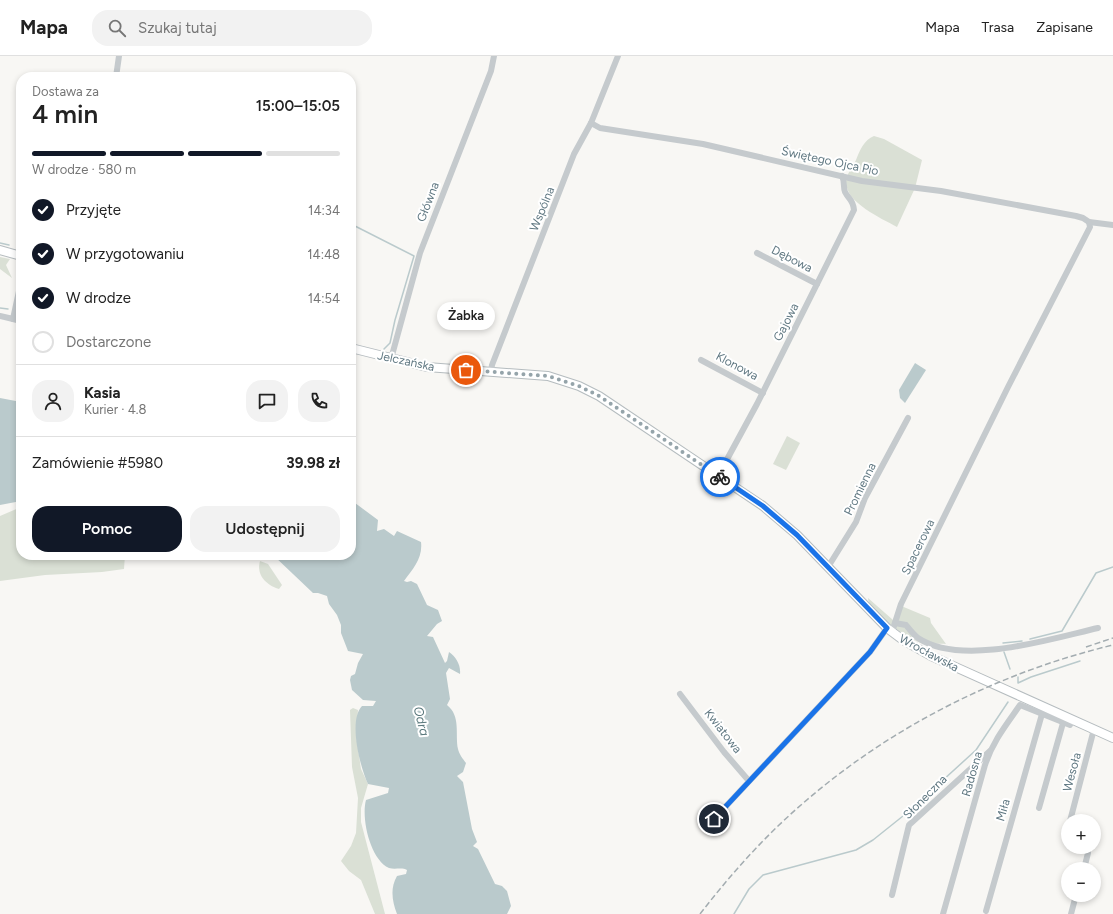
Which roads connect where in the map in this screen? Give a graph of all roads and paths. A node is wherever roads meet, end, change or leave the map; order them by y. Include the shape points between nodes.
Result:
1 (119, 56) edge
2 (494, 56) edge
3 (618, 56) edge
4 (117, 72) edge
5 (590, 123) junction
6 (842, 176) junction
7 (1089, 222) junction
8 (1113, 226) edge
9 (0, 250) edge
10 (757, 253) dead end
11 (16, 255) edge
12 (817, 284) junction
13 (16, 305) edge
14 (0, 316) edge
15 (13, 319) junction
16 (16, 320) edge
17 (356, 349) edge
18 (391, 359) junction
19 (701, 360) dead end
20 (491, 372) junction
21 (509, 373) joint
22 (763, 393) junction
23 (908, 418) dead end
24 (718, 476) junction
25 (828, 567) junction
26 (895, 623) junction
27 (1098, 628) dead end
28 (890, 630) junction
29 (680, 694) dead end
30 (1042, 714) junction
31 (1072, 719) junction
32 (1063, 723) junction
33 (1094, 729) junction
34 (1113, 738) edge
35 (990, 751) junction
36 (749, 781) junction
37 (1039, 808) dead end
38 (1072, 814) edge
39 (714, 819) dead end
40 (892, 895) dead end
41 (1074, 902) edge
42 (986, 911) dead end
43 (943, 914) edge
44 (1071, 914) edge

1 - 4 street
2 - 18 street, Główna via 491,71 420,253
3 - 5 street, Wspólna
5 - 6 street, Świętego Ojca Pio via 600,128 703,144
5 - 20 street, Wspólna via 574,154
6 - 7 street, Świętego Ojca Pio via 881,184 905,185 967,195 1083,218
6 - 12 street, Gajowa via 845,181 845,192 853,201 854,210
7 - 8 street, Świętego Ojca Pio
7 - 26 street, Spacerowa via 1090,228 901,604
9 - 11 main road
10 - 12 street, Dębowa
12 - 22 street, Gajowa
13 - 15 street
14 - 15 street
15 - 16 street
17 - 18 main road, Jelczańska
18 - 20 main road, Jelczańska via 446,369
19 - 22 street, Klonowa
20 - 21 main road, Jelczańska
21 - 24 main road, Wrocławska via 548,376 579,386 599,396
22 - 24 street, Gajowa
23 - 25 street, Promienna via 865,498 856,522
24 - 25 main road, Wrocławska via 763,506 797,535
25 - 28 main road, Wrocławska
26 - 27 street via 906,625 910,631 929,643 949,650 1015,648
26 - 28 street, Spacerowa
28 - 31 main road, Wrocławska via 931,656
28 - 36 street, Spacerowa
29 - 36 street, Kwiatowa
30 - 32 street, Radosna
30 - 35 street, Radosna via 1020,705 997,736
30 - 42 street, Miła
31 - 32 street via 1070,725
31 - 33 main road, Wrocławska
32 - 37 street
33 - 34 main road, Wrocławska
33 - 38 street, Wesoła
35 - 40 street, Słoneczna via 909,825
35 - 43 street, Radosna
36 - 39 street, Spacerowa
41 - 44 street

